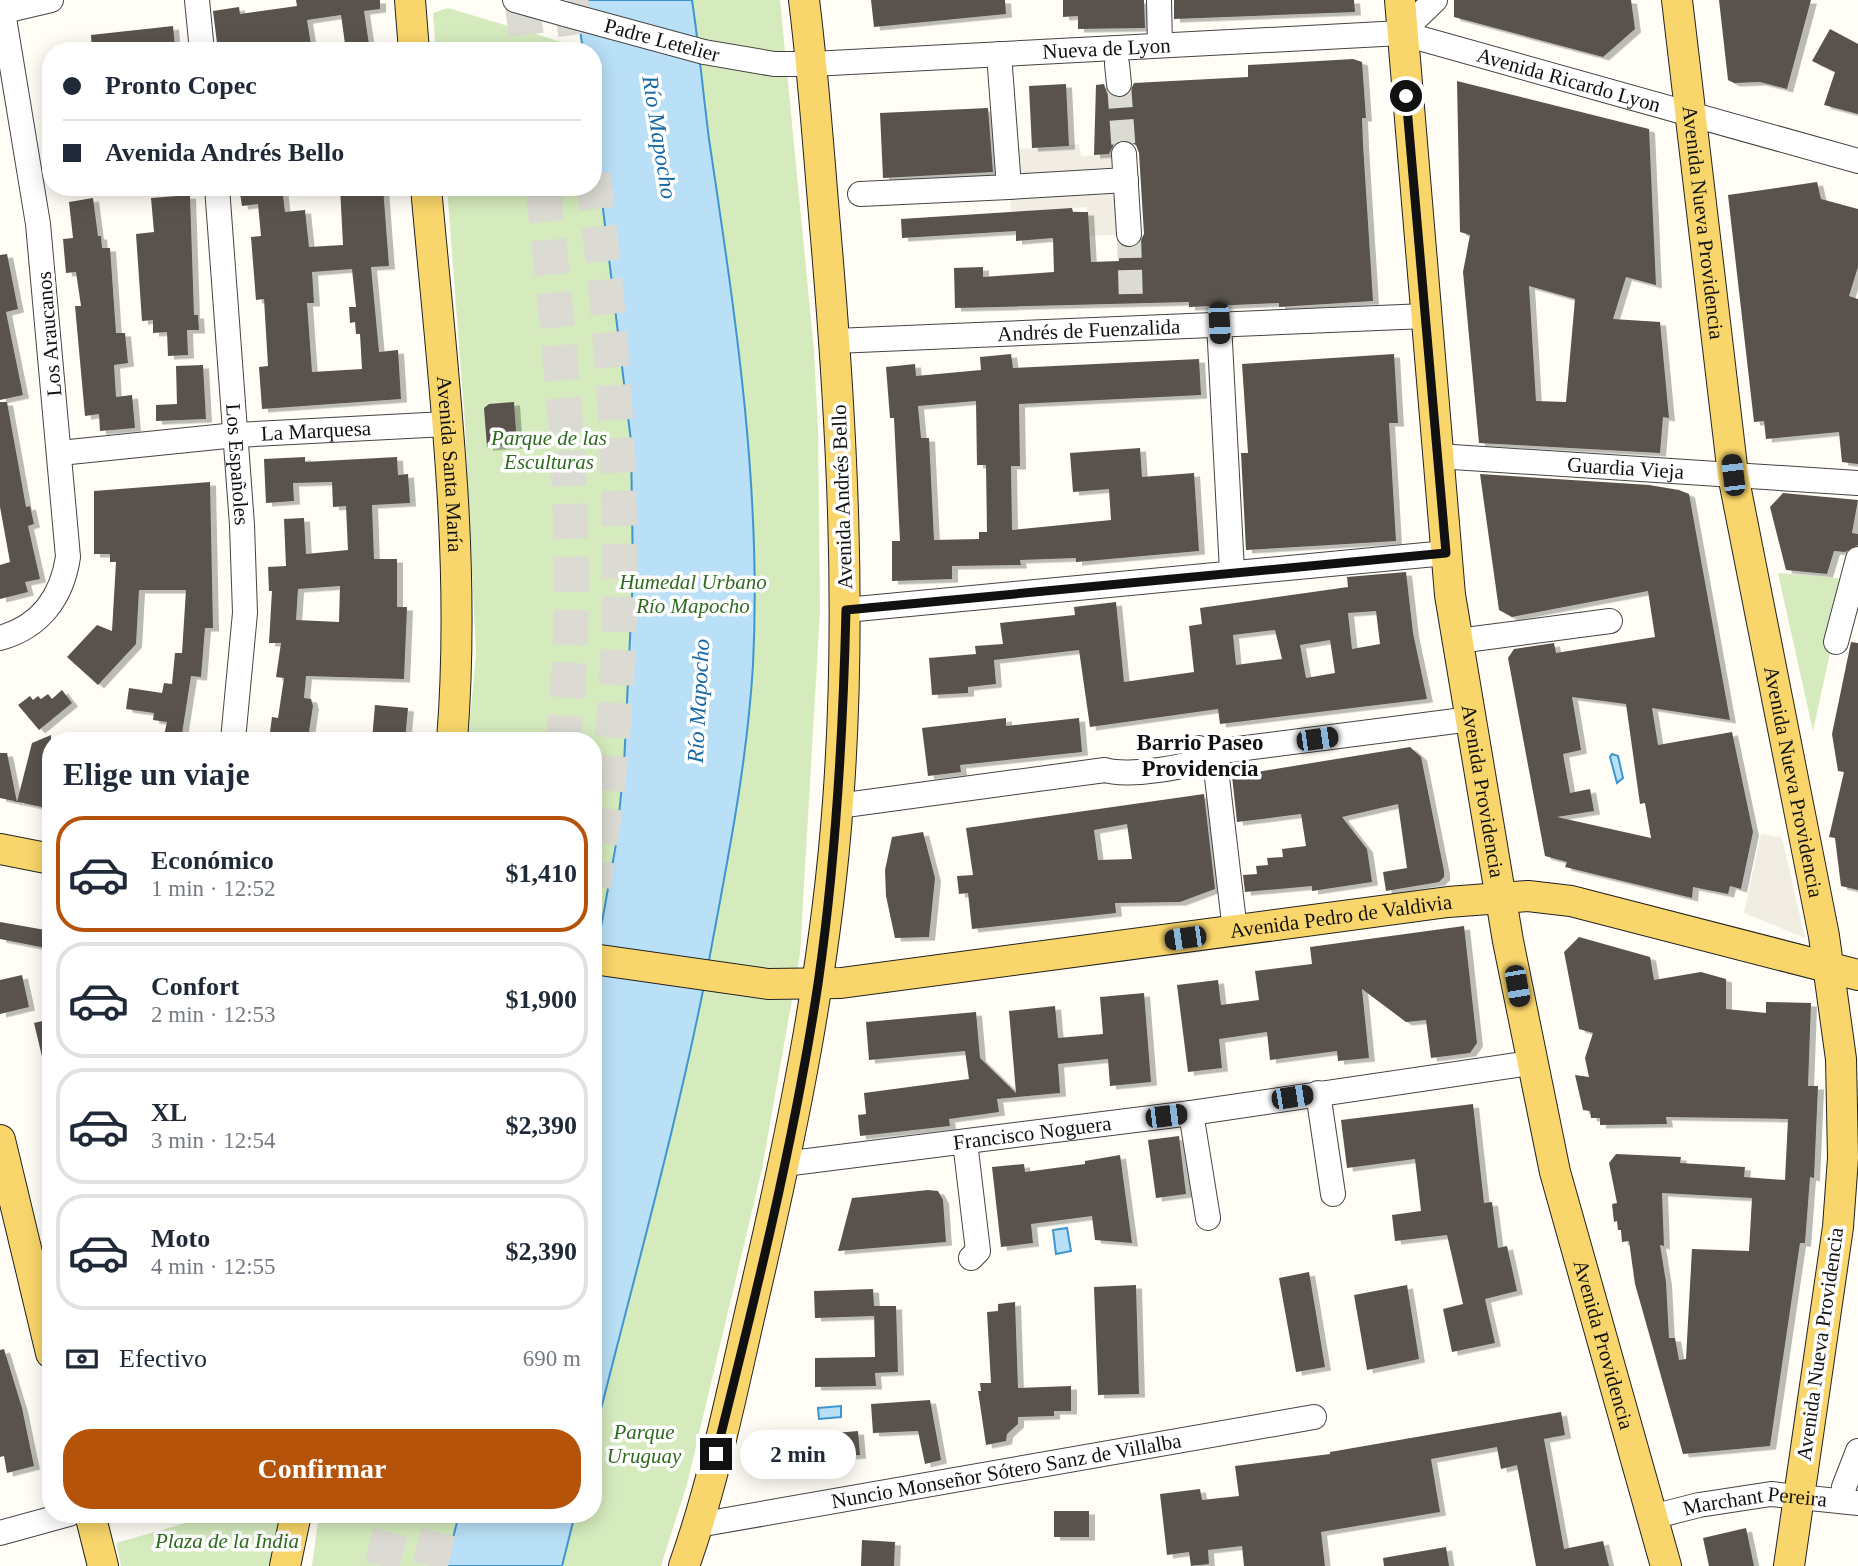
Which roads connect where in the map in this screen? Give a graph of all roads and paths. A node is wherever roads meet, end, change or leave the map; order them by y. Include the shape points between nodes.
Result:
1 (51, 0) edge
2 (197, 0) edge
3 (410, 0) edge
4 (515, 0) edge
5 (804, 0) edge
6 (1159, 0) edge
7 (1400, 0) edge
8 (1435, 0) edge
9 (1676, 0) edge
10 (2, 8) edge
11 (1401, 33) junction
12 (201, 42) edge
13 (413, 42) edge
14 (1160, 45) junction
15 (999, 54) junction
16 (812, 64) junction
17 (1689, 114) junction
18 (1124, 154) tunnel mouth
19 (1858, 161) edge
20 (1126, 180) junction
21 (1009, 187) junction
22 (860, 194) dead end
23 (218, 196) edge
24 (427, 196) edge
25 (1129, 234) tunnel mouth
26 (1426, 316) junction
27 (1219, 323) junction
28 (835, 341) junction
29 (446, 424) junction
30 (236, 435) junction
31 (60, 453) junction
32 (1437, 456) junction
33 (1733, 475) junction
34 (1858, 483) edge
35 (1446, 553) junction
36 (1858, 559) edge
37 (1232, 560) junction
38 (846, 610) junction
39 (1610, 621) dead end
40 (0, 638) edge
41 (1458, 641) junction
42 (1836, 642) dead end
43 (1471, 719) junction
44 (234, 732) edge
45 (452, 732) edge
46 (1214, 752) junction
47 (838, 806) junction
48 (0, 849) edge
49 (42, 857) edge
50 (1501, 896) junction
51 (1236, 931) junction
52 (602, 960) edge
53 (1829, 968) junction
54 (1858, 975) edge
55 (818, 985) junction
56 (1531, 1063) junction
57 (1318, 1093) junction
58 (1191, 1113) junction
59 (0, 1140) edge
60 (965, 1142) junction
61 (784, 1164) junction
62 (1333, 1194) dead end
63 (1209, 1218) dead end
64 (971, 1258) dead end
65 (42, 1315) edge
66 (1314, 1417) dead end
67 (1858, 1451) edge
68 (1798, 1497) junction
69 (1850, 1502) edge
70 (1652, 1517) junction
71 (42, 1521) edge
72 (92, 1523) edge
73 (294, 1523) edge
74 (698, 1525) junction
75 (0, 1533) edge
76 (103, 1566) edge
77 (285, 1566) edge
78 (684, 1566) edge
79 (1666, 1566) edge
80 (1789, 1566) edge

1 - 10 street
2 - 12 street
3 - 13 main road
4 - 16 street, Padre Letelier, bridge via 704,52 774,64
5 - 16 main road, Avenida Andrés Bello
6 - 14 street
7 - 11 main road, Avenida Providencia
8 - 11 street
9 - 17 main road, Avenida Nueva Providencia
10 - 31 street, Los Araucanos via 38,224
11 - 14 street, Nueva de Lyon
11 - 17 street, Avenida Ricardo Lyon
11 - 26 main road, Avenida Providencia
14 - 15 street, Nueva de Lyon
15 - 16 street, Nueva de Lyon
15 - 21 street
16 - 28 main road, Avenida Andrés Bello
17 - 19 street, Avenida Ricardo Lyon
17 - 33 main road, Avenida Nueva Providencia
18 - 20 street
20 - 21 street
20 - 25 street
21 - 22 street
23 - 30 street, Los Españoles
24 - 29 main road, Avenida Santa María
26 - 27 street, Andrés de Fuenzalida
26 - 32 main road, Avenida Providencia
27 - 28 street, Andrés de Fuenzalida via 1131,316
27 - 37 street
28 - 38 main road, Avenida Andrés Bello
29 - 30 street, La Marquesa
29 - 45 main road, Avenida Santa María via 456,602
30 - 31 street, La Marquesa
30 - 44 street, Los Españoles via 245,613
31 - 40 street, Los Araucanos via 68,557 62,584 37,619
32 - 33 street, Guardia Vieja
32 - 35 main road, Avenida Providencia
33 - 34 street, Guardia Vieja
33 - 53 main road, Avenida Nueva Providencia
35 - 37 street
35 - 41 main road, Avenida Providencia
36 - 42 street
37 - 38 street
38 - 47 main road, Avenida Andrés Bello
39 - 41 street
41 - 43 main road, Avenida Providencia
43 - 46 street
43 - 50 main road, Avenida Providencia
46 - 47 street via 1198,763 1122,773 1105,770
46 - 51 street
47 - 55 main road, Avenida Andrés Bello
48 - 49 main road
50 - 51 main road, Avenida Pedro de Valdivia
50 - 53 main road, Avenida Pedro de Valdivia via 1571,901
50 - 56 main road, Avenida Providencia
51 - 55 main road, Avenida Pedro de Valdivia
52 - 55 main road, Avenida Pedro de Valdivia via 711,978
53 - 54 main road, Avenida Pedro de Valdivia
53 - 68 main road, Avenida Nueva Providencia via 1841,1059 1843,1158 1838,1227
55 - 61 main road, Avenida Andrés Bello
56 - 57 street, Francisco Noguera
56 - 70 main road, Avenida Providencia via 1555,1172
57 - 58 street, Francisco Noguera
57 - 62 street
58 - 60 street, Francisco Noguera
58 - 63 street
59 - 65 main road
60 - 61 street, Francisco Noguera
60 - 64 street via 978,1251
61 - 74 main road, Avenida Andrés Bello
66 - 74 street, Nuncio Monseñor Sótero Sanz de Villalba
67 - 69 street via 1844,1487
68 - 69 street, Marchant Pereira
68 - 70 street, Marchant Pereira via 1747,1496
68 - 80 main road, Avenida Nueva Providencia
70 - 79 main road, Avenida Providencia
71 - 75 street
72 - 76 main road
73 - 77 main road
74 - 78 main road, Avenida Andrés Bello

